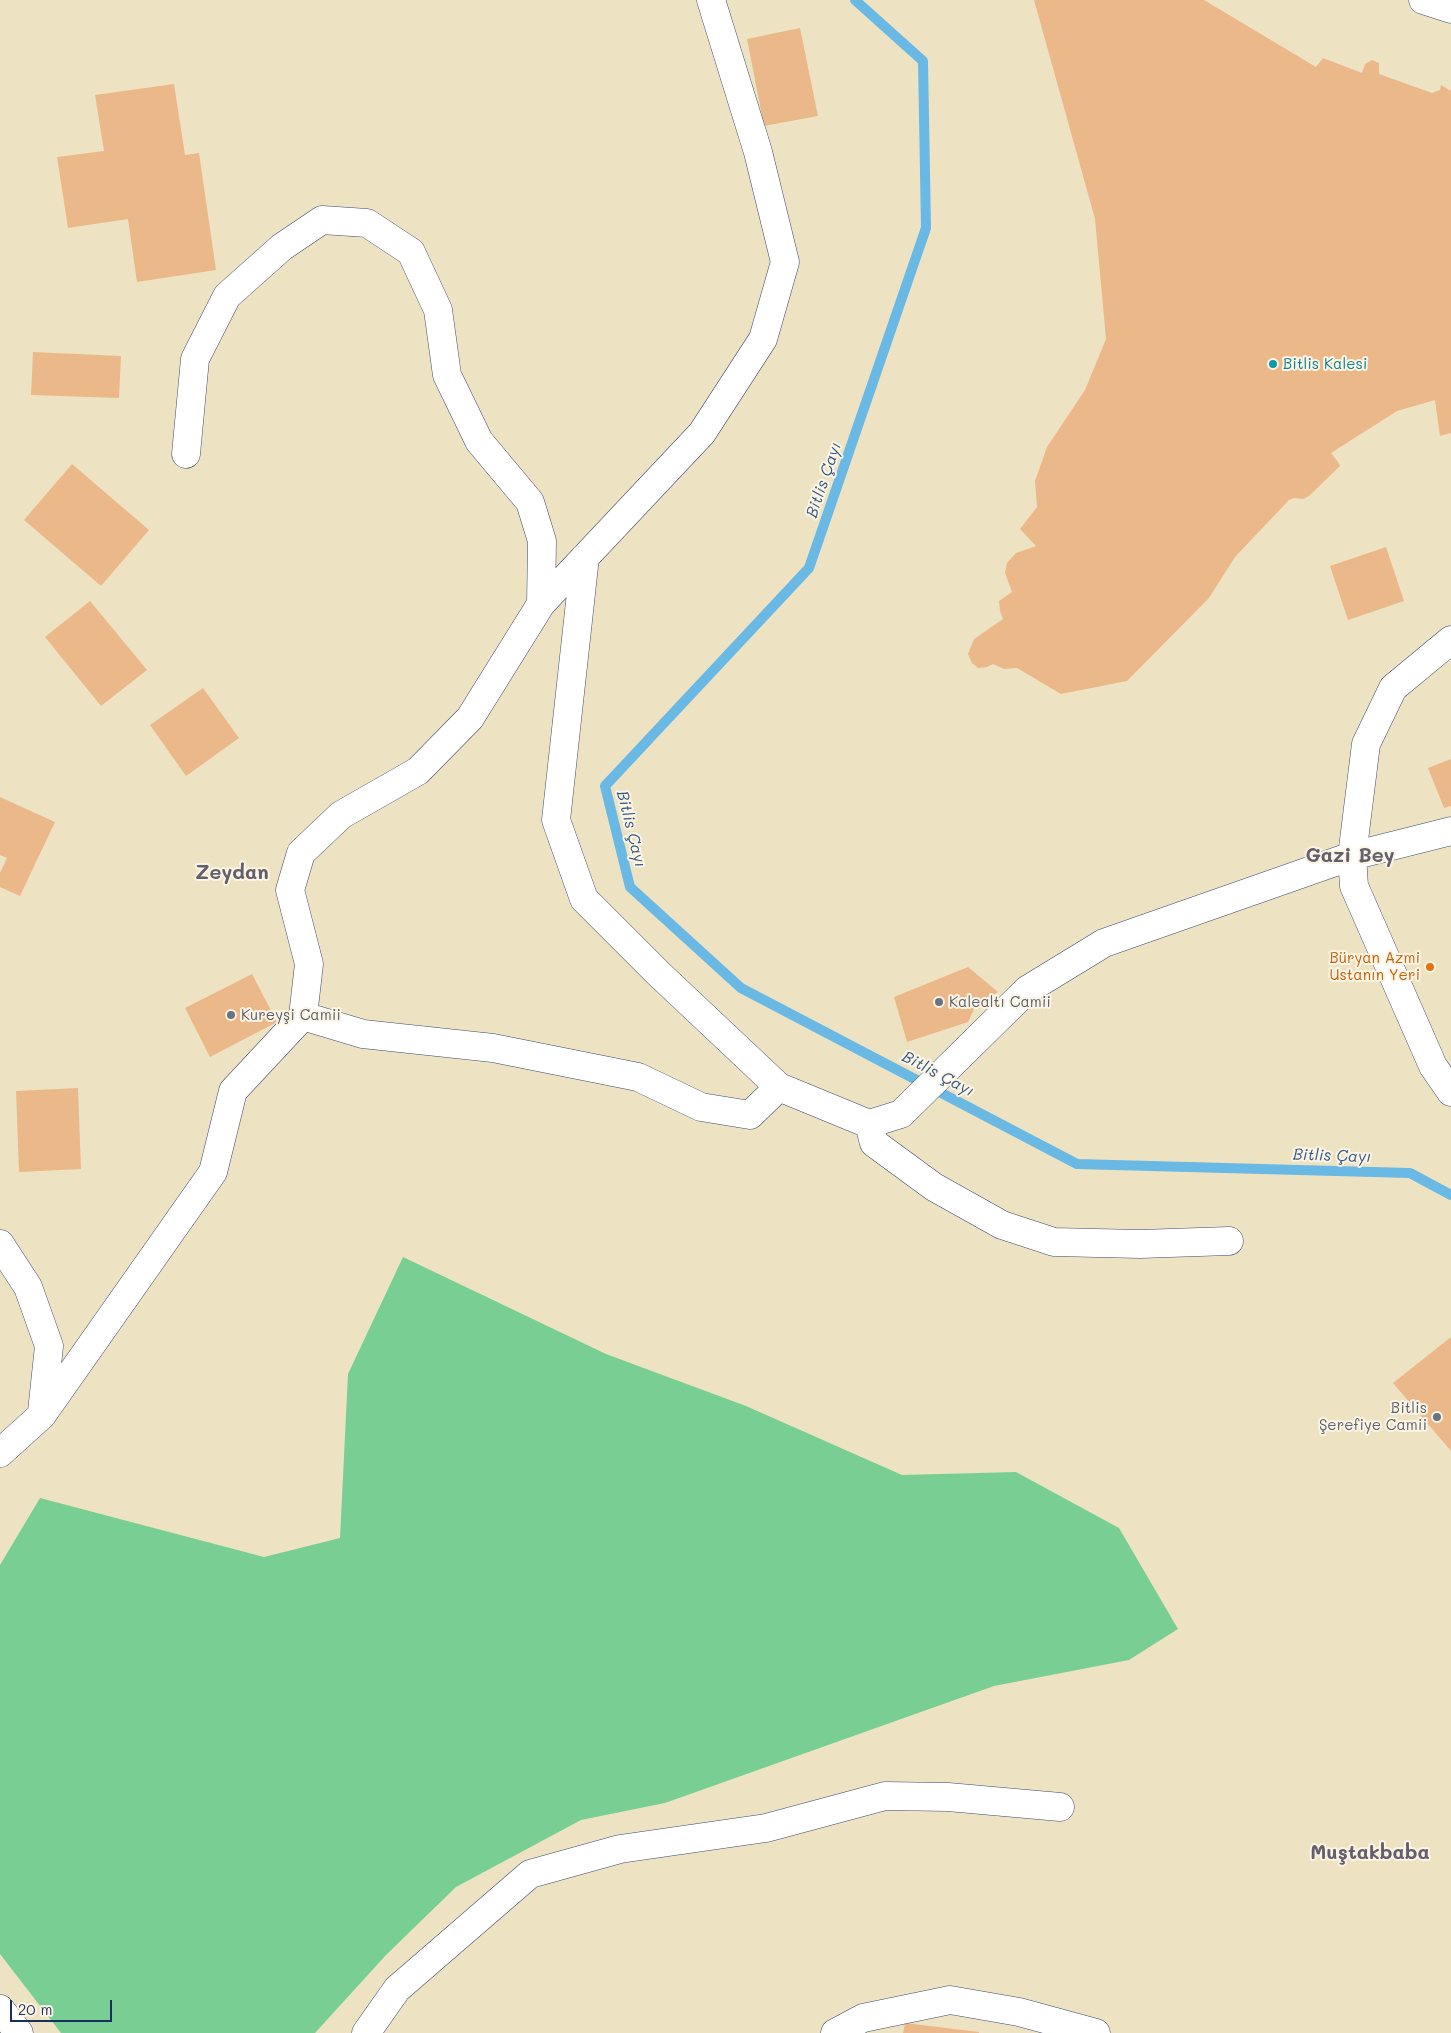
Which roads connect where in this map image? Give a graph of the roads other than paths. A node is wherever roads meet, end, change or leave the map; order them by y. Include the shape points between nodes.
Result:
1 (711, 0) edge
2 (1423, 0) edge
3 (1451, 9) edge
4 (186, 454) dead end
5 (586, 557) junction
6 (541, 604) junction
7 (1451, 640) edge
8 (1451, 830) edge
9 (1352, 856) junction
10 (303, 1016) junction
11 (779, 1086) junction
12 (1451, 1092) edge
13 (869, 1124) junction
14 (1230, 1241) dead end
15 (0, 1244) edge
16 (42, 1415) junction
17 (0, 1453) edge
18 (1060, 1807) dead end
19 (0, 2009) edge
20 (19, 2033) edge
21 (366, 2033) edge
22 (835, 2033) edge
23 (1096, 2033) edge

1 - 5 street via 758,152 785,262 763,338 702,433
2 - 3 street
4 - 6 street via 195,360 227,296 282,247 322,220 367,223 411,252 438,310 447,375 479,441 530,502 542,541
5 - 6 street
5 - 11 street via 556,820 584,899
6 - 10 street via 464,725 418,771 341,815 301,854 290,890 309,964
7 - 9 street via 1393,688 1366,744
8 - 9 street
9 - 12 street via 1354,886 1433,1066
9 - 13 street via 1104,944 1027,990 901,1114
10 - 11 street via 363,1034 493,1048 638,1077 701,1107 750,1115
10 - 16 street via 233,1091 213,1172
11 - 13 street
13 - 14 street via 874,1142 927,1182 1010,1228 1054,1242
15 - 16 street via 28,1287 49,1346
16 - 17 street
18 - 21 street via 948,1797 886,1796 766,1828 620,1849 530,1874 397,1990
19 - 20 street
22 - 23 street via 863,2018 950,2000 1019,2012

